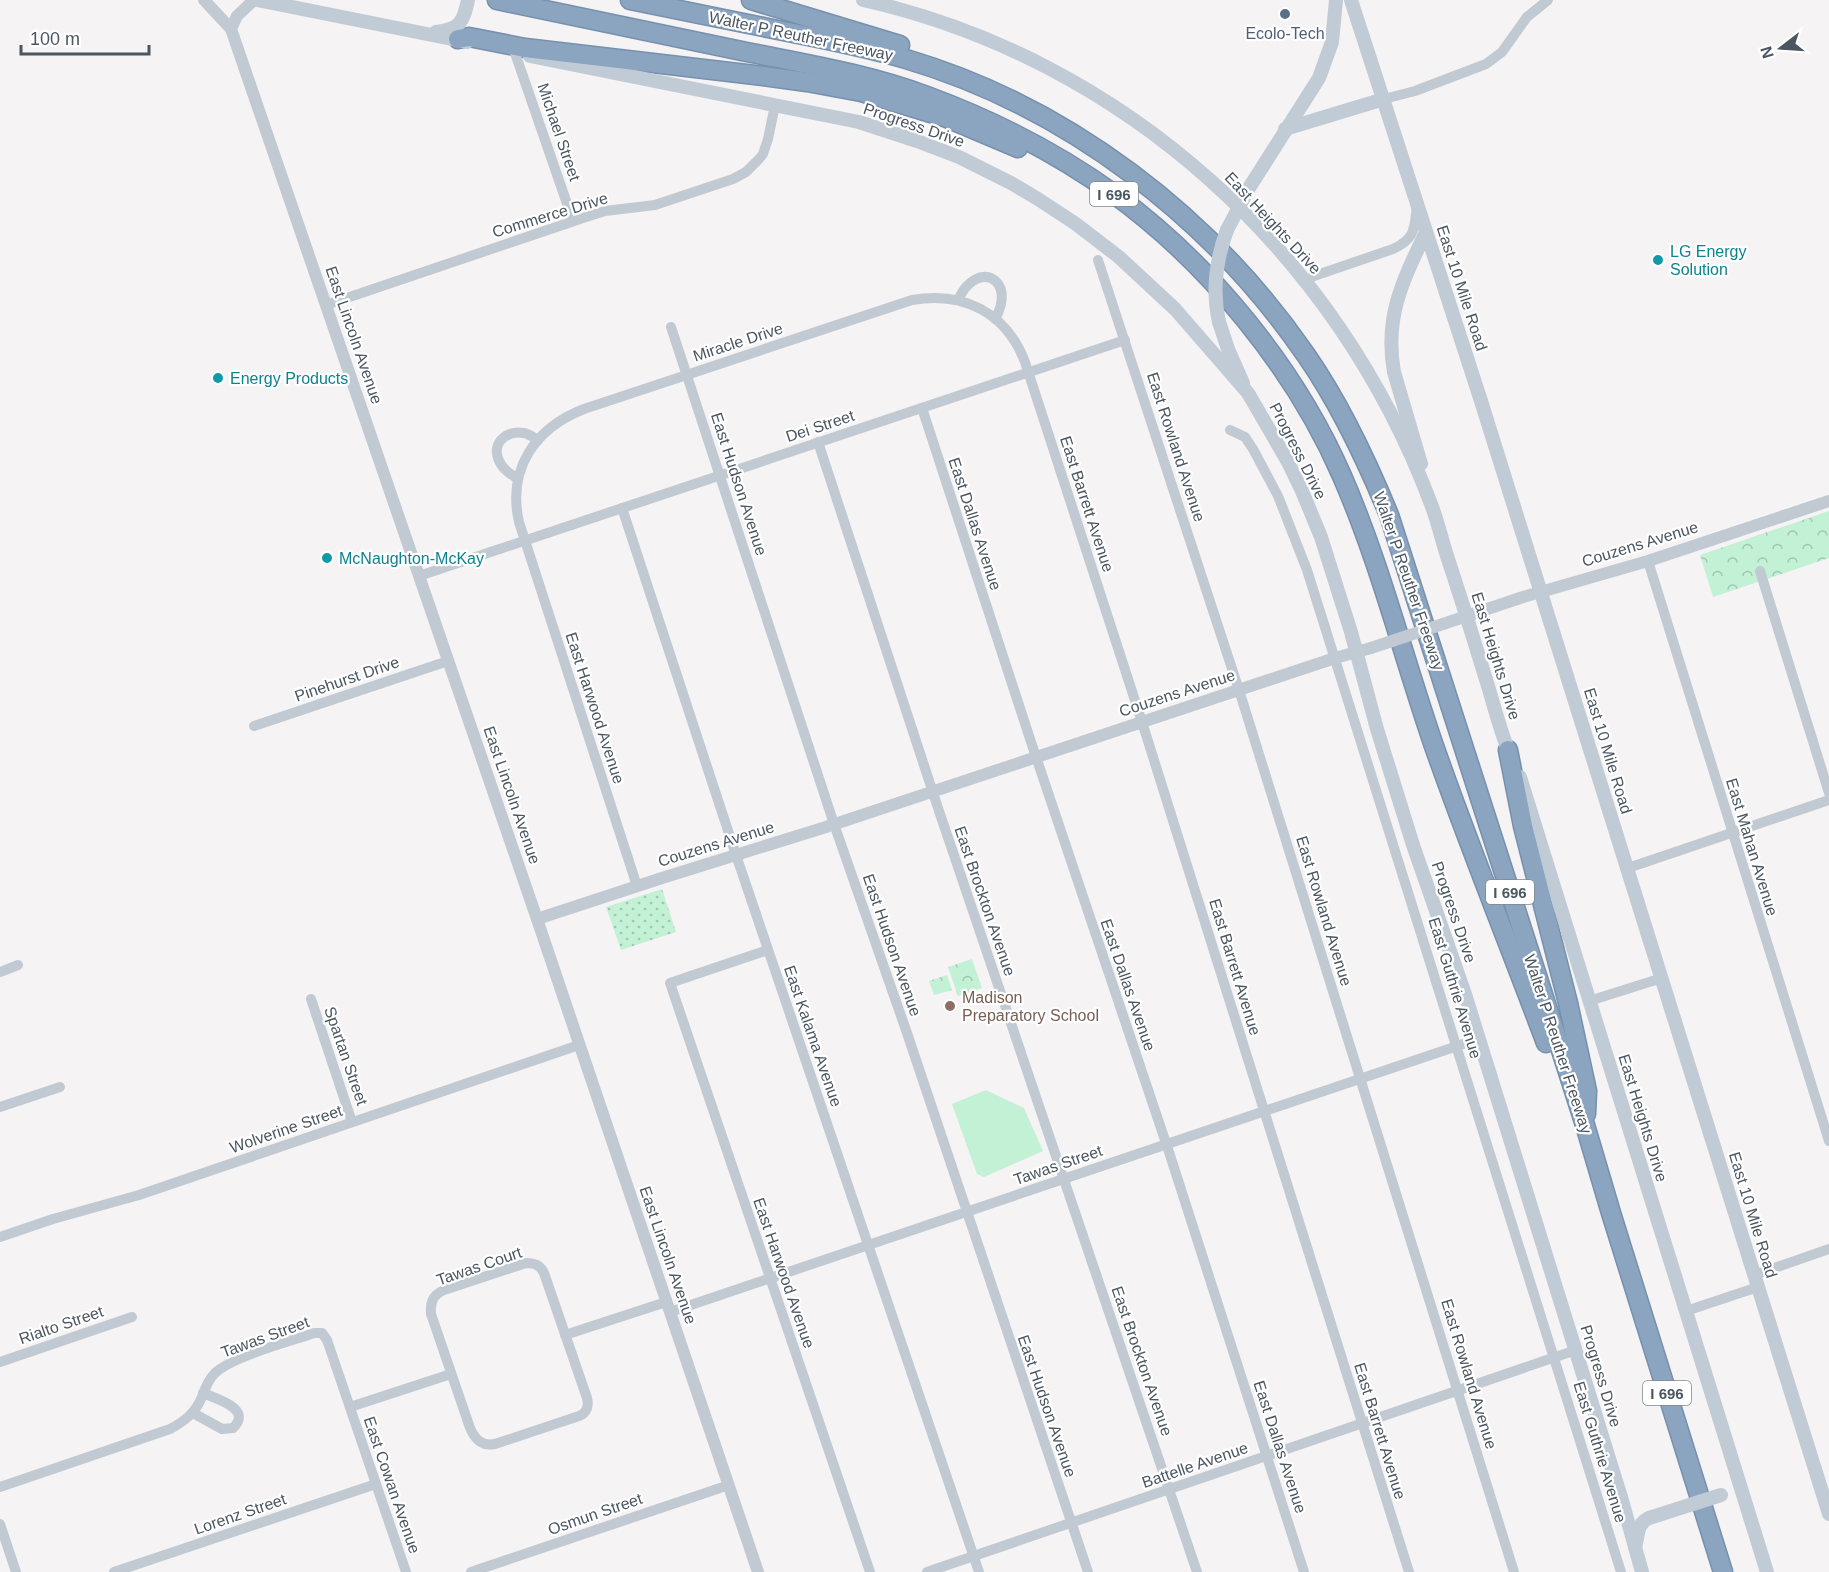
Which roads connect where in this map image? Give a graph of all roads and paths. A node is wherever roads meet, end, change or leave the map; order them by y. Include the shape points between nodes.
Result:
1 (204, 0) edge
2 (255, 0) edge
3 (468, 0) edge
4 (497, 0) edge
5 (630, 0) edge
6 (751, 0) edge
7 (862, 0) edge
8 (1336, 0) edge
9 (1351, 0) edge
10 (1548, 0) edge
11 (231, 29) junction
12 (429, 33) junction
13 (458, 39) junction
14 (515, 53) junction
15 (1383, 99) junction
16 (775, 105) junction
17 (1285, 129) junction
18 (1101, 152) junction
19 (1060, 159) junction
20 (1418, 204) junction
21 (1239, 206) junction
22 (573, 221) junction
23 (1426, 232) junction
24 (1098, 260) dead end
25 (1305, 281) junction
26 (958, 300) junction
27 (326, 305) junction
28 (995, 319) junction
29 (671, 327) dead end
30 (1125, 340) junction
31 (1028, 372) junction
32 (687, 375) junction
33 (1248, 393) junction
34 (922, 408) junction
35 (1230, 430) dead end
36 (538, 440) junction
37 (818, 442) junction
38 (721, 475) junction
39 (518, 479) junction
40 (1829, 501) edge
41 (1431, 504) junction
42 (622, 508) junction
43 (525, 540) junction
44 (1648, 561) junction
45 (1760, 571) dead end
46 (419, 576) junction
47 (1541, 592) junction
48 (1466, 616) junction
49 (1355, 652) junction
50 (1335, 658) junction
51 (448, 661) junction
52 (1239, 690) junction
53 (1142, 722) junction
54 (254, 726) dead end
55 (1508, 750) junction
56 (1036, 758) junction
57 (933, 792) junction
58 (1829, 793) edge
59 (1829, 800) edge
60 (834, 824) junction
61 (1732, 833) junction
62 (736, 855) junction
63 (1628, 868) junction
64 (638, 886) junction
65 (537, 919) junction
66 (768, 950) junction
67 (18, 964) dead end
68 (0, 972) edge
69 (1662, 978) junction
70 (311, 999) dead end
71 (1589, 1001) junction
72 (1478, 1039) junction
73 (579, 1045) junction
74 (1457, 1046) junction
75 (1360, 1078) junction
76 (60, 1087) dead end
77 (0, 1107) edge
78 (1264, 1111) junction
79 (352, 1122) junction
80 (1585, 1125) junction
81 (1829, 1141) edge
82 (1166, 1144) junction
83 (1064, 1179) junction
84 (966, 1211) junction
85 (1611, 1214) junction
86 (0, 1237) edge
87 (868, 1245) junction
88 (1829, 1249) edge
89 (770, 1278) junction
90 (1756, 1281) junction
91 (668, 1307) junction
92 (1686, 1311) junction
93 (132, 1317) dead end
94 (566, 1335) junction
95 (1576, 1350) junction
96 (1554, 1357) junction
97 (0, 1362) edge
98 (451, 1374) junction
99 (1458, 1390) junction
100 (203, 1393) junction
101 (350, 1407) junction
102 (193, 1413) junction
103 (1362, 1423) junction
104 (1267, 1456) junction
105 (376, 1484) junction
106 (729, 1485) junction
107 (0, 1487) edge
108 (1170, 1490) junction
109 (1829, 1514) edge
110 (1750, 1515) junction
111 (1071, 1523) junction
112 (0, 1524) edge
113 (1635, 1548) junction
114 (974, 1556) junction
115 (16, 1572) edge
116 (114, 1572) edge
117 (406, 1572) edge
118 (471, 1572) edge
119 (758, 1572) edge
120 (870, 1572) edge
121 (927, 1572) edge
122 (979, 1572) edge
123 (1088, 1572) edge
124 (1197, 1572) edge
125 (1304, 1572) edge
126 (1409, 1572) edge
127 (1514, 1572) edge
128 (1621, 1572) edge
129 (1642, 1572) edge
130 (1723, 1572) edge
131 (1767, 1572) edge

1 - 11 street, East Lincoln Avenue
2 - 11 street via 240,11
2 - 12 main road, Progress Drive
3 - 12 main road via 460,24
4 - 19 highway, Walter P Reuther Freeway / I 696 via 854,74 955,107
5 - 18 highway, Walter P Reuther Freeway / I 696 via 858,46 908,60 1001,96
6 - 18 highway via 921,51 978,73 1051,110
7 - 21 main road, East Heights Drive via 964,30 1059,73 1119,108
8 - 17 main road via 1326,63
9 - 15 main road, East 10 Mile Road
10 - 15 street via 1527,17 1502,52 1486,64
11 - 27 street, East Lincoln Avenue
12 - 13 main road, Progress Drive
13 - 14 main road, Progress Drive
13 - 19 highway via 469,37 525,48 787,79 861,92 947,118 1038,155
14 - 16 main road, Progress Drive
14 - 22 street, Michael Street
15 - 17 main road
15 - 20 main road, East 10 Mile Road
16 - 22 street, Commerce Drive via 763,154 740,176 655,205
16 - 33 main road, Progress Drive via 859,122 917,141 1011,183 1076,224 1135,271 1192,328
17 - 21 main road
18 - 80 highway, Walter P Reuther Freeway / I 696 via 1169,203 1234,265 1302,349 1348,424 1398,543
19 - 85 highway, Walter P Reuther Freeway / I 696 via 1117,196 1201,271 1257,335 1293,386 1340,470 1434,747
20 - 23 main road, East 10 Mile Road
20 - 25 street via 1408,241
21 - 25 main road, East Heights Drive
21 - 33 main road, bridge via 1219,254 1216,307 1228,349
22 - 27 street, Commerce Drive
23 - 41 main road via 1399,291 1391,345 1394,372
23 - 47 main road, East 10 Mile Road
24 - 30 street, East Rowland Avenue
25 - 41 main road, East Heights Drive via 1370,377
26 - 28 street, Miracle Drive
26 - 28 street via 972,280 990,277 1003,294
26 - 32 street, Miracle Drive via 912,300
27 - 46 street, East Lincoln Avenue
28 - 31 street, Miracle Drive via 1015,341
29 - 32 street, East Hudson Avenue
30 - 31 street, Dei Street
30 - 52 street, East Rowland Avenue
31 - 34 street, Dei Street
31 - 53 street, East Barrett Avenue
32 - 36 street, Miracle Drive via 574,413
32 - 38 street, East Hudson Avenue
33 - 49 main road, Progress Drive via 1306,500 1333,572
34 - 37 street, Dei Street
34 - 56 street, East Dallas Avenue
35 - 50 street, East Guthrie Avenue via 1249,442 1274,486
36 - 39 street, Miracle Drive
36 - 39 street via 516,432 506,435 498,445 501,464
37 - 38 street, Dei Street
37 - 57 street, East Brockton Avenue
38 - 42 street, Dei Street
38 - 60 street, East Hudson Avenue
39 - 43 street, Miracle Drive via 517,508
40 - 44 street, Couzens Avenue
41 - 48 main road, East Heights Drive
42 - 43 street, Dei Street
42 - 62 street, East Kalama Avenue
43 - 46 street, Dei Street
43 - 64 street, East Harwood Avenue
44 - 47 street, Couzens Avenue
44 - 61 street, East Mahan Avenue
45 - 58 street
46 - 51 street, East Lincoln Avenue
47 - 48 street, Couzens Avenue
47 - 63 main road, East 10 Mile Road
48 - 49 street, Couzens Avenue, bridge
48 - 55 main road, East Heights Drive
49 - 50 street, Couzens Avenue
49 - 72 main road, Progress Drive via 1413,845
50 - 52 street, Couzens Avenue
50 - 74 street, East Guthrie Avenue
51 - 54 street, Pinehurst Drive
51 - 65 street, East Lincoln Avenue
52 - 53 street, Couzens Avenue
52 - 75 street, East Rowland Avenue
53 - 56 street, Couzens Avenue
53 - 78 street, East Barrett Avenue
55 - 71 main road, East Heights Drive via 1523,785
55 - 80 highway via 1587,1091
56 - 57 street, Couzens Avenue
56 - 82 street, East Dallas Avenue
57 - 60 street, Couzens Avenue
57 - 83 street, East Brockton Avenue
59 - 61 street
60 - 62 street, Couzens Avenue
60 - 84 street, East Hudson Avenue
61 - 63 street
61 - 81 street, East Mahan Avenue
62 - 64 street, Couzens Avenue
62 - 66 street, East Kalama Avenue
63 - 69 main road, East 10 Mile Road
64 - 65 street, Couzens Avenue
65 - 73 street, East Lincoln Avenue
66 - 87 street, East Kalama Avenue
66 - 89 street, East Harwood Avenue via 670,983
67 - 68 street
69 - 71 street
69 - 90 main road, East 10 Mile Road
70 - 79 street, Spartan Street
71 - 92 main road, East Heights Drive
72 - 74 street, Tawas Street
72 - 95 main road, Progress Drive
73 - 79 street, Wolverine Street
73 - 91 street, East Lincoln Avenue
74 - 75 street, Tawas Street
74 - 96 street, East Guthrie Avenue
75 - 78 street, Tawas Street
75 - 99 street, East Rowland Avenue
76 - 77 street
78 - 82 street, Tawas Street
78 - 103 street, East Barrett Avenue
79 - 86 street, Wolverine Street via 139,1195
80 - 85 highway, Walter P Reuther Freeway / I 696
82 - 83 street, Tawas Street
82 - 104 street, East Dallas Avenue
83 - 84 street, Tawas Street
83 - 108 street, East Brockton Avenue
84 - 87 street, Tawas Street
84 - 111 street, East Hudson Avenue
85 - 130 highway, Walter P Reuther Freeway / I 696
87 - 89 street, Tawas Street
87 - 114 street, East Kalama Avenue
88 - 90 street
89 - 91 street, Tawas Street
89 - 120 street, East Harwood Avenue
90 - 92 street
90 - 109 main road, East 10 Mile Road
91 - 94 street, Tawas Street
91 - 106 street, East Lincoln Avenue
92 - 110 main road, East Heights Drive
93 - 97 street, Rialto Street
94 - 98 street via 587,1398 588,1407 582,1415 495,1444 484,1444 472,1434
94 - 98 street, Tawas Court via 538,1266 526,1263 485,1276 439,1292 431,1302 431,1314
95 - 96 street, Battelle Avenue
95 - 113 main road, Progress Drive
96 - 99 street, Battelle Avenue
96 - 128 street, East Guthrie Avenue
98 - 101 street
99 - 103 street, Battelle Avenue
99 - 127 street, East Rowland Avenue
100 - 101 street, Tawas Street via 212,1376 228,1363 322,1333
100 - 102 street, Tawas Street
100 - 102 street via 233,1407 238,1421 233,1428 222,1430
101 - 105 street, East Cowan Avenue
102 - 107 street, Tawas Street via 170,1429
103 - 104 street, Battelle Avenue
103 - 126 street, East Barrett Avenue
104 - 108 street, Battelle Avenue
104 - 125 street, East Dallas Avenue
105 - 116 street, Lorenz Street
105 - 117 street, East Cowan Avenue
106 - 118 street, Osmun Street
106 - 119 street, East Lincoln Avenue
108 - 111 street, Battelle Avenue
108 - 124 street, East Brockton Avenue
110 - 113 main road, bridge via 1737,1498 1721,1495 1644,1520
110 - 131 main road, East Heights Drive
111 - 114 street, Battelle Avenue
111 - 123 street, East Hudson Avenue
112 - 115 street
113 - 129 main road, Progress Drive
114 - 121 street, Battelle Avenue
114 - 122 street, East Kalama Avenue

